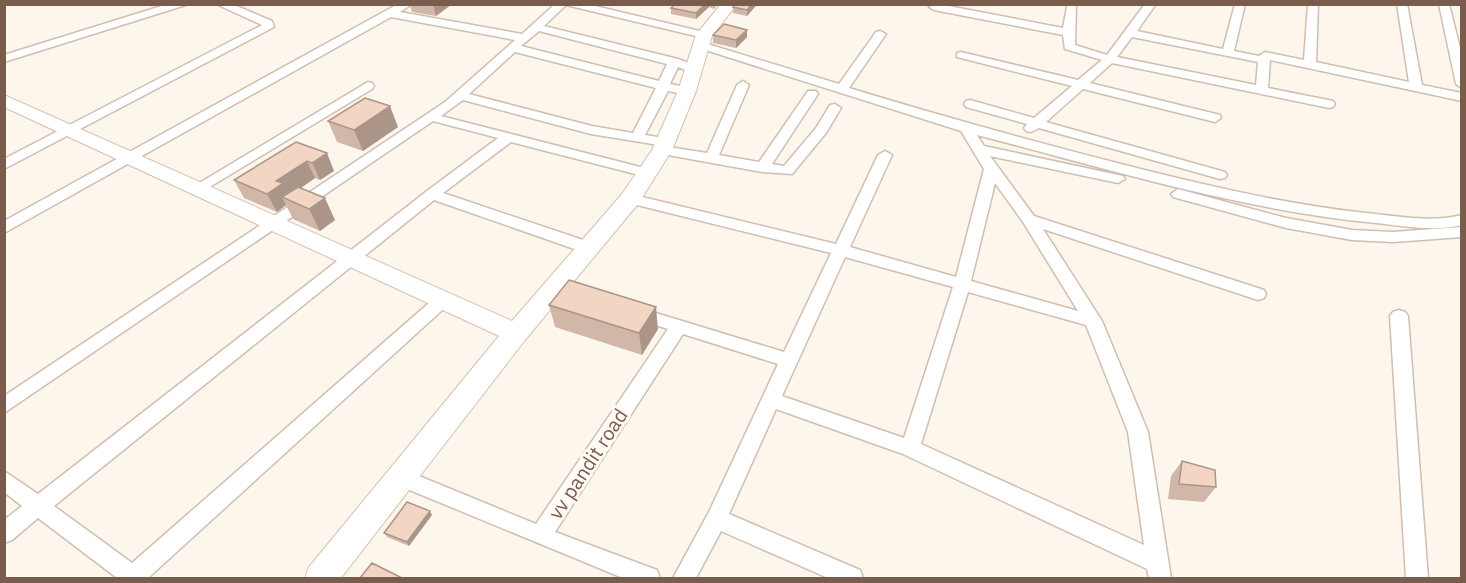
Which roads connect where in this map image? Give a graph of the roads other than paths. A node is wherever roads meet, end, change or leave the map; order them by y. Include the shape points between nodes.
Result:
1 (184, 4) edge
2 (221, 4) edge
3 (407, 4) edge
4 (562, 4) edge
5 (571, 4) edge
6 (730, 4) edge
7 (1151, 4) edge
8 (1240, 4) edge
9 (1313, 4) edge
10 (1402, 4) edge
11 (1444, 4) edge
12 (1069, 5) edge
13 (598, 7) edge
14 (934, 7) dead end
15 (391, 14) junction
16 (537, 27) junction
17 (1068, 33) junction
18 (1130, 33) junction
19 (880, 34) dead end
20 (702, 40) junction
21 (519, 43) junction
22 (1228, 53) junction
23 (961, 55) dead end
24 (4, 59) edge
25 (1110, 59) junction
26 (1264, 60) junction
27 (1210, 64) junction
28 (1310, 64) junction
29 (685, 74) junction
30 (1461, 84) edge
31 (663, 85) junction
32 (743, 85) dead end
33 (1080, 85) junction
34 (368, 86) dead end
35 (1416, 87) junction
36 (842, 89) junction
37 (1262, 90) junction
38 (812, 94) dead end
39 (460, 95) junction
40 (1456, 96) edge
41 (4, 100) edge
42 (970, 104) dead end
43 (1329, 104) dead end
44 (835, 108) dead end
45 (431, 117) junction
46 (1215, 118) dead end
47 (1037, 123) junction
48 (74, 130) junction
49 (507, 138) junction
50 (974, 140) junction
51 (1017, 141) junction
52 (653, 142) junction
53 (885, 155) dead end
54 (131, 159) junction
55 (711, 159) junction
56 (4, 165) edge
57 (762, 168) junction
58 (991, 169) junction
59 (647, 173) junction
60 (1220, 175) dead end
61 (198, 188) junction
62 (432, 194) junction
63 (630, 199) junction
64 (1029, 219) junction
65 (1461, 220) edge
66 (275, 222) junction
67 (4, 228) edge
68 (1461, 232) edge
69 (589, 248) junction
70 (840, 250) junction
71 (351, 259) junction
72 (963, 282) junction
73 (1258, 294) dead end
74 (444, 299) junction
75 (622, 309) edge
76 (1399, 315) dead end
77 (1093, 321) junction
78 (678, 327) junction
79 (516, 333) junction
80 (789, 360) junction
81 (771, 400) junction
82 (4, 406) edge
83 (910, 448) junction
84 (402, 478) junction
85 (4, 480) edge
86 (38, 507) junction
87 (716, 519) junction
88 (4, 533) edge
89 (540, 536) junction
90 (1158, 570) edge
91 (133, 578) edge
92 (321, 579) edge
93 (649, 579) edge
94 (684, 579) edge
95 (852, 579) edge
96 (1417, 579) edge

1 - 24 street
2 - 48 street via 269,26
3 - 15 street
4 - 16 street
5 - 13 street
6 - 20 main road
7 - 18 street
8 - 22 street
9 - 28 street
10 - 35 street
11 - 30 street
12 - 17 street
13 - 20 street
14 - 17 street
15 - 21 street
15 - 54 street
16 - 21 street
16 - 29 street
17 - 25 street via 1068,47
18 - 25 street
18 - 27 street
19 - 36 street
20 - 29 main road
20 - 36 street
21 - 31 street via 635,80
21 - 39 street
22 - 26 street
22 - 27 street
23 - 33 street
25 - 27 street
25 - 33 street
26 - 28 street via 1265,55
26 - 37 street
27 - 37 street
28 - 35 street
29 - 31 street
29 - 31 street
29 - 52 main road
31 - 52 street via 651,114
32 - 55 street
33 - 46 street
33 - 47 street
34 - 61 street
35 - 40 street
36 - 50 street
37 - 43 street
38 - 57 street
39 - 45 street
39 - 52 street via 591,130
41 - 48 main road
42 - 47 street
44 - 57 street via 790,170
45 - 49 street
45 - 66 street
47 - 51 street
47 - 60 street
48 - 54 main road
48 - 56 street
49 - 59 street
49 - 62 street
50 - 51 street
50 - 58 street
50 - 68 street via 1060,165 1352,235 1419,237
51 - 65 street via 1290,208 1410,222
52 - 55 street
52 - 59 main road
53 - 70 street
54 - 61 main road
54 - 67 street
55 - 57 street
58 - 64 street
58 - 72 street
59 - 63 main road
61 - 66 main road
62 - 69 street
62 - 71 street
63 - 69 main road
63 - 70 street
64 - 73 street
64 - 77 street
66 - 71 main road
66 - 82 street
69 - 79 main road via 567,290
70 - 72 street
70 - 80 street
71 - 74 main road
71 - 86 street
72 - 77 street
72 - 83 street
74 - 79 main road
74 - 91 street
75 - 78 street
76 - 96 street
77 - 90 street via 1138,432
78 - 80 street
78 - 89 street, vv pandit road
79 - 84 main road
80 - 81 street
81 - 83 street
81 - 87 street
83 - 90 street
84 - 89 street, vv pandit road
84 - 92 main road
85 - 86 street
86 - 88 street
86 - 91 street
87 - 94 street
87 - 95 street
89 - 93 street

